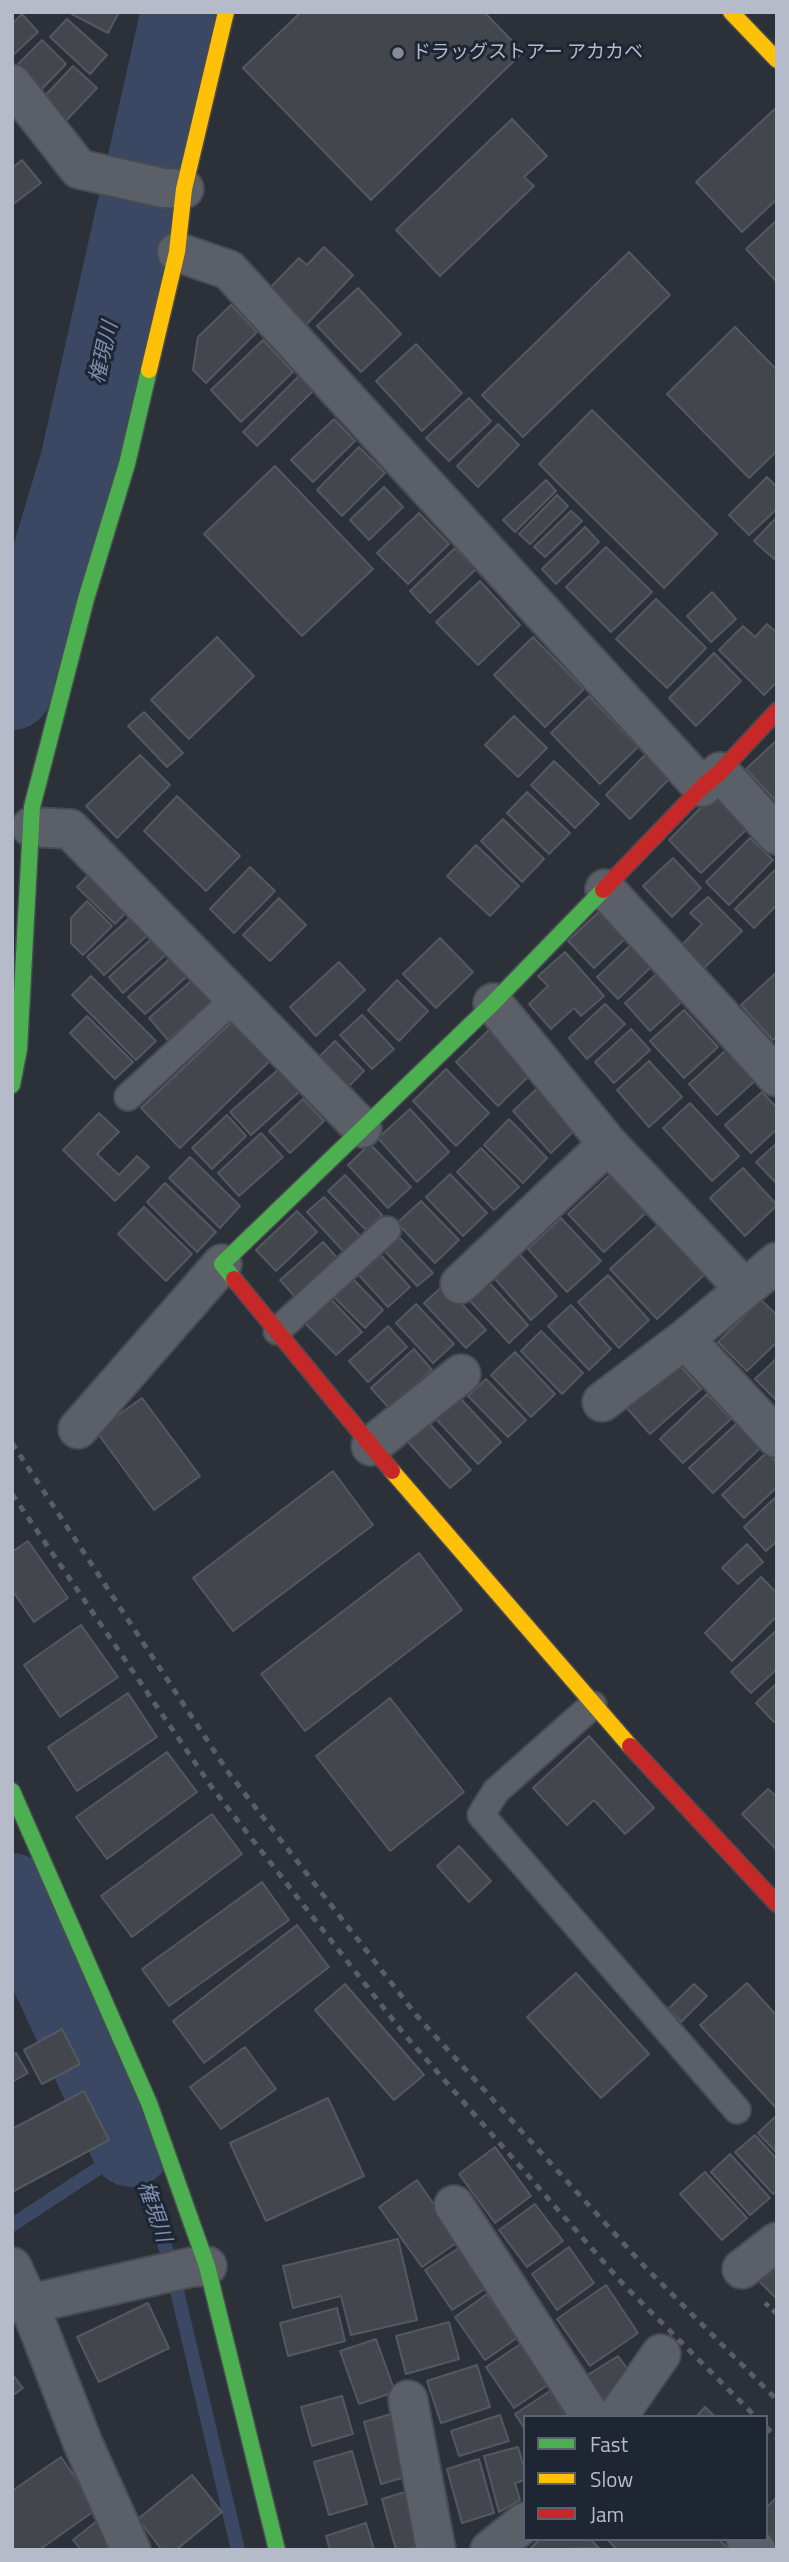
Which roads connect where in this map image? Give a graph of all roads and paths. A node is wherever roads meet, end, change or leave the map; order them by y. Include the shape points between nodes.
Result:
1 (226, 12) edge
2 (731, 12) edge
3 (777, 61) edge
4 (12, 84) edge
5 (173, 188) junction
6 (177, 252) junction
7 (777, 711) edge
8 (711, 780) junction
9 (25, 813) edge
10 (777, 835) edge
11 (605, 889) junction
12 (234, 998) junction
13 (493, 1003) junction
14 (777, 1077) edge
15 (12, 1085) edge
16 (128, 1097) dead end
17 (362, 1128) junction
18 (608, 1144) junction
19 (387, 1230) dead end
20 (777, 1262) edge
21 (222, 1264) junction
22 (460, 1284) dead end
23 (744, 1288) junction
24 (277, 1331) junction
25 (685, 1339) junction
26 (461, 1374) dead end
27 (602, 1402) dead end
28 (78, 1429) dead end
29 (777, 1438) edge
30 (371, 1446) junction
31 (593, 1705) junction
32 (12, 1791) edge
33 (777, 1904) edge
34 (737, 2110) dead end
35 (454, 2204) dead end
36 (777, 2242) edge
37 (12, 2267) edge
38 (200, 2267) junction
39 (742, 2269) dead end
40 (20, 2304) edge
41 (661, 2354) dead end
42 (408, 2400) dead end
43 (616, 2415) edge
44 (523, 2524) edge
45 (131, 2550) edge
46 (277, 2550) edge
47 (436, 2550) edge
48 (490, 2550) edge

1 - 5 street
2 - 3 street
4 - 5 street via 79,169
5 - 6 street
6 - 8 street via 229,270
6 - 9 street via 127,464
7 - 8 street
8 - 10 street
8 - 11 street
9 - 12 street via 70,830
9 - 15 street via 19,1049
11 - 13 street
11 - 14 street
12 - 16 lane
12 - 17 street
13 - 17 street
13 - 18 street
17 - 21 street
18 - 22 street
18 - 23 street
19 - 24 lane
20 - 23 street
21 - 24 street
21 - 28 street
23 - 25 street
24 - 30 street
25 - 27 street
25 - 29 street
26 - 30 street
30 - 31 street
31 - 33 street
31 - 34 lane via 496,1791 481,1815
32 - 38 street via 149,2103
35 - 43 street
36 - 39 street
37 - 40 street
38 - 40 street
38 - 46 street
40 - 45 street
41 - 43 street
42 - 47 street
44 - 48 street

